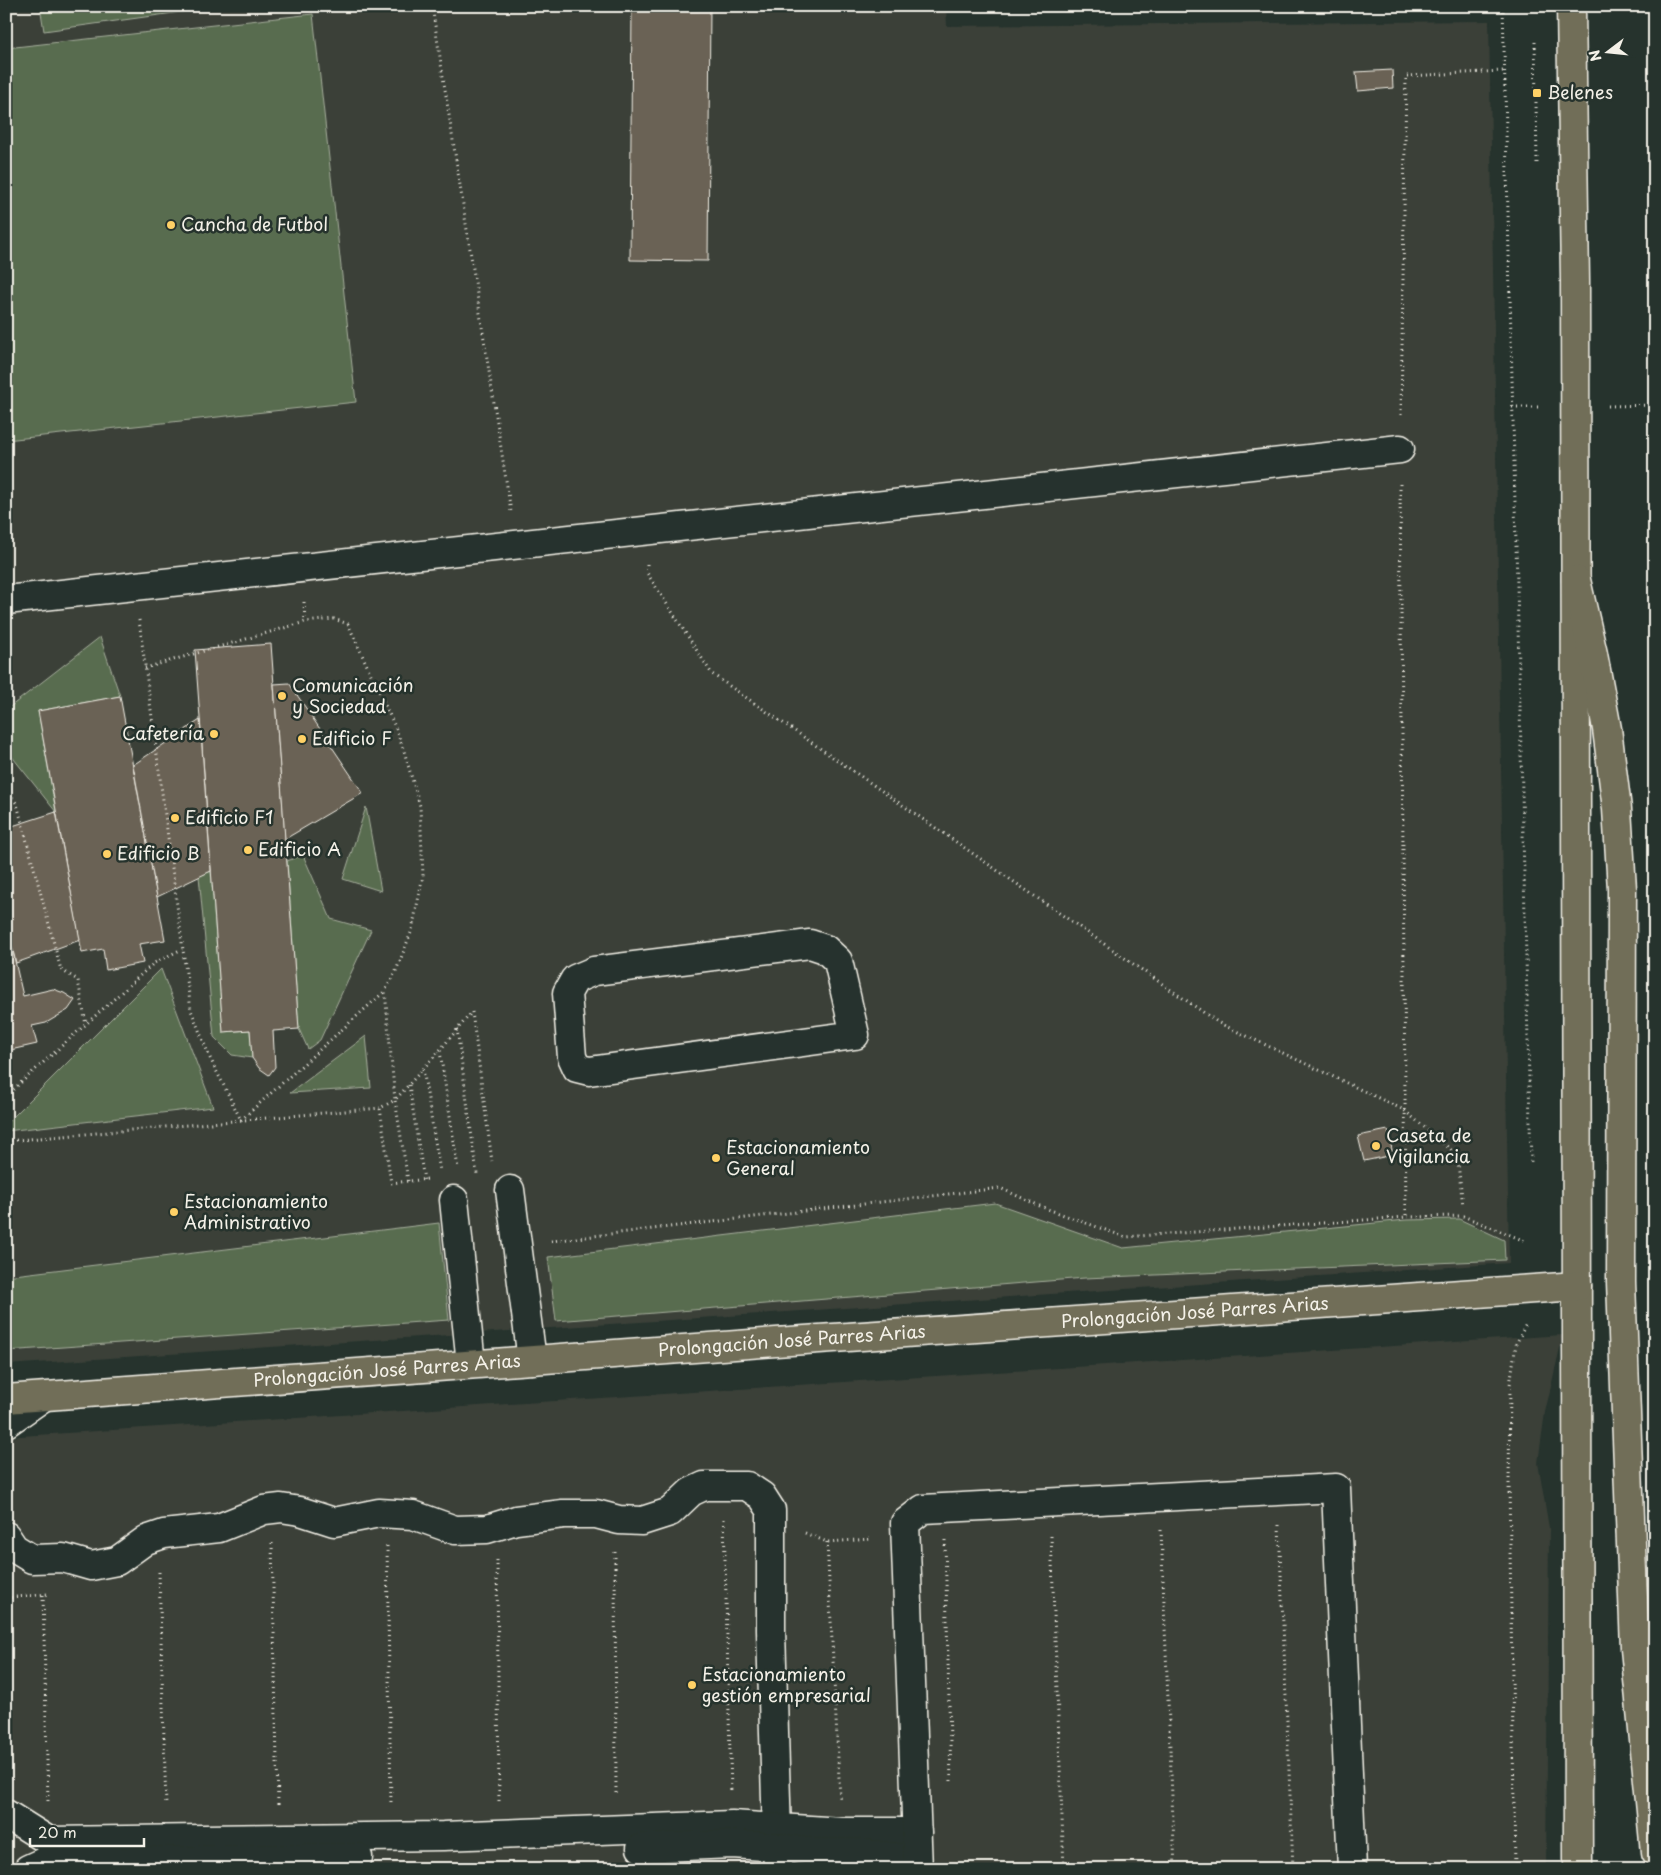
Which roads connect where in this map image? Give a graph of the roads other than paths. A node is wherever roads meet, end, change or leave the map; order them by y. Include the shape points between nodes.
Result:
1 (1570, 6) edge
2 (1400, 448) road end
3 (1576, 580) junction
4 (6, 600) edge
5 (855, 1035) joint
6 (452, 1184) road end
7 (510, 1190) dead end
8 (1577, 1286) junction
9 (532, 1360) junction
10 (472, 1364) junction
11 (43, 1397) junction
12 (6, 1399) edge
13 (6, 1423) edge
14 (6, 1536) edge
15 (6, 1814) edge
16 (917, 1832) junction
17 (778, 1848) edge
18 (1655, 1852) edge
19 (918, 1864) edge
20 (28, 1869) edge
21 (1352, 1869) edge
22 (1578, 1869) edge

1 - 3 main road
2 - 4 street
3 - 8 main road
3 - 18 main road via 1607,729 1622,889 1621,1282 1635,1649
5 - 5 street via 838,961 825,949 810,944 594,971 576,979 567,993 572,1057 577,1068 589,1071
6 - 10 street
7 - 9 street
8 - 9 main road, Prolongación José Parres Arias
8 - 22 main road
9 - 10 main road, Prolongación José Parres Arias
10 - 11 main road, Prolongación José Parres Arias
11 - 12 main road, Prolongación José Parres Arias
11 - 13 street
14 - 17 street via 14,1548 32,1559 63,1558 91,1566 117,1561 146,1540 164,1534 219,1528 264,1510 300,1511 334,1522 380,1513 413,1515 455,1530 488,1529 516,1520 563,1514 596,1514 642,1521 670,1512 691,1492 704,1486 747,1486 762,1496 771,1510 770,1630
15 - 17 street via 49,1841 392,1837 732,1825
16 - 17 street via 842,1832
16 - 19 street
16 - 21 street via 905,1523 923,1508 1336,1488
17 - 19 street via 863,1854
17 - 20 street via 732,1844 327,1858 41,1863

